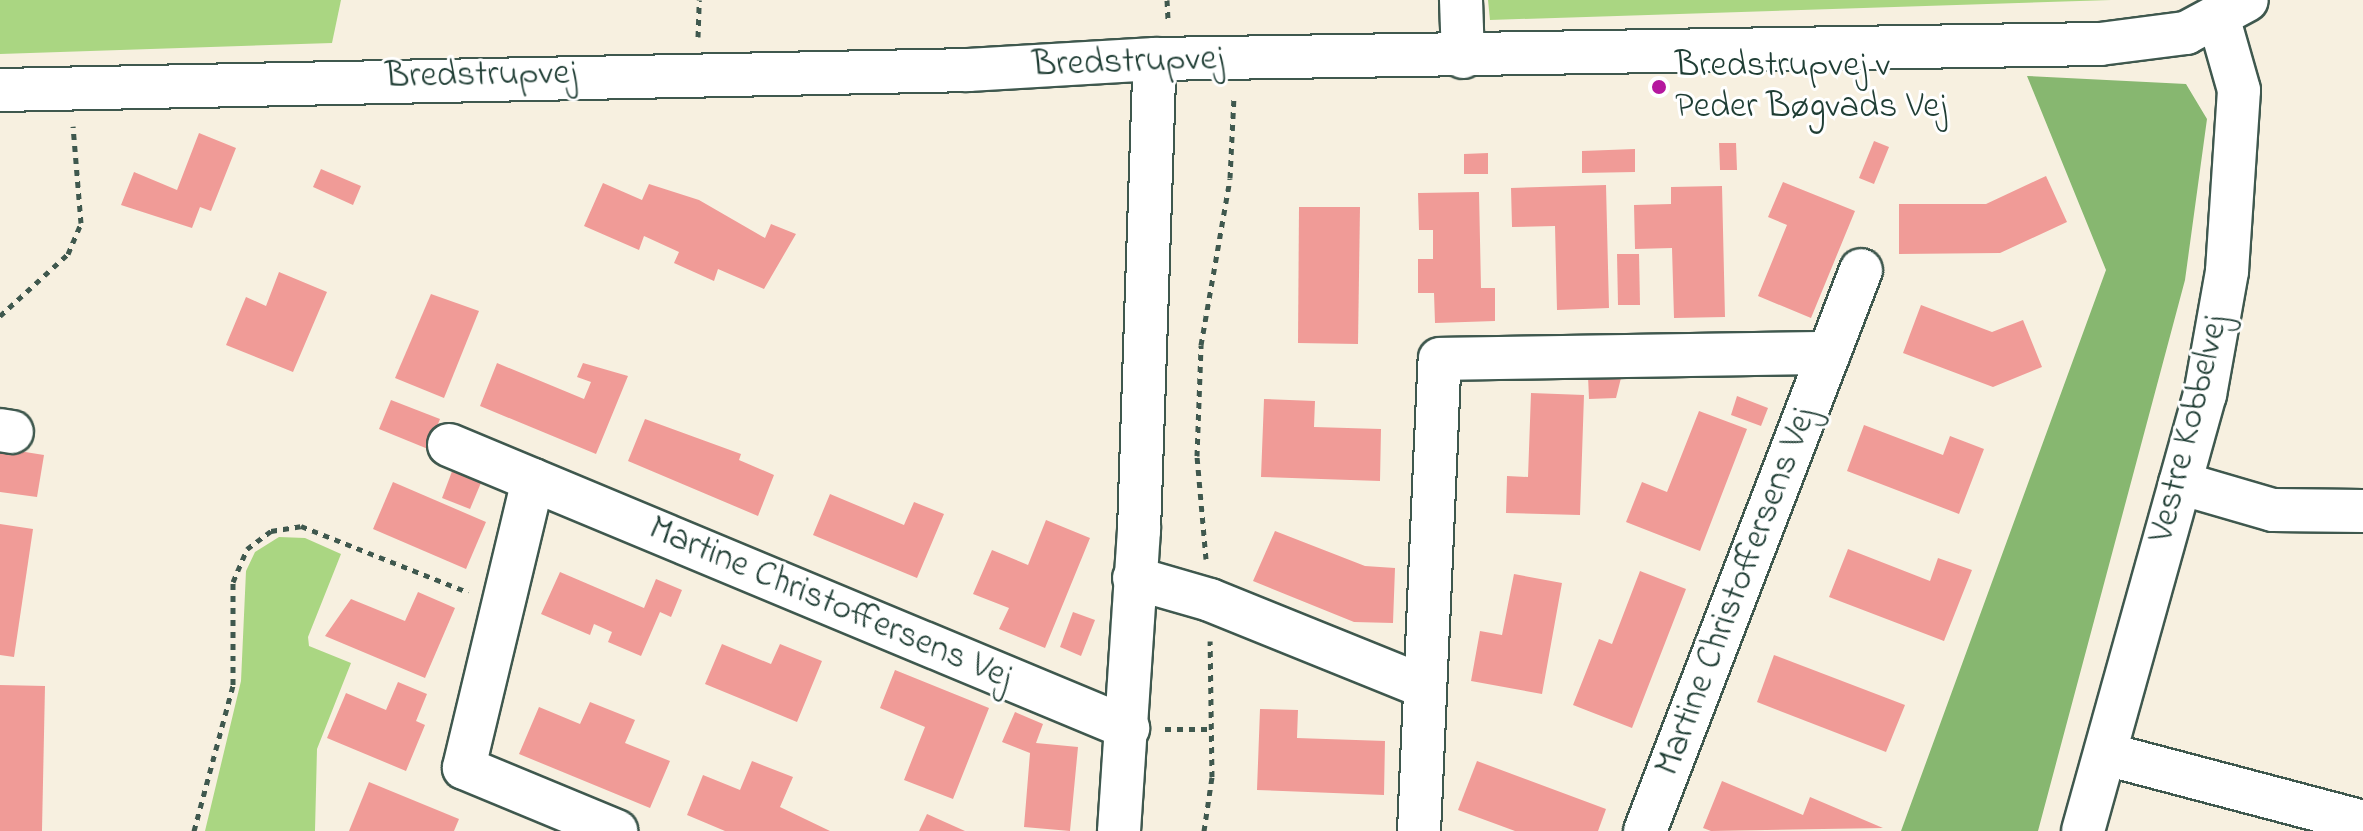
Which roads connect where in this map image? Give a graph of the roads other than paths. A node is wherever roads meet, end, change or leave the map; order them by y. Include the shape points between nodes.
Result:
1 (1461, 0) edge
2 (2233, 10) edge
3 (1463, 57) junction
4 (1155, 59) junction
5 (0, 90) edge
6 (1861, 270) dead end
7 (1829, 353) junction
8 (449, 445) dead end
9 (533, 480) junction
10 (2180, 483) junction
11 (2363, 511) edge
12 (1134, 578) junction
13 (1423, 686) junction
14 (1128, 728) junction
15 (2106, 754) junction
16 (2363, 822) edge
17 (616, 831) edge
18 (1119, 831) edge
19 (1419, 831) edge
20 (1645, 831) edge
21 (2083, 831) edge

1 - 3 street
2 - 3 street, Bredstrupvej via 2186,33 2100,44
2 - 10 street, Vestre Kobbelvej via 2239,154 2205,395
3 - 4 street, Bredstrupvej
4 - 5 street, Bredstrupvej via 968,70
4 - 12 street
6 - 7 street, Martine Christoffersens Vej
7 - 13 street, Martine Christoffersens Vej via 1440,359
7 - 20 street, Martine Christoffersens Vej
8 - 9 street, Martine Christoffersens Vej
9 - 14 street, Martine Christoffersens Vej
9 - 17 street via 464,768
10 - 11 street via 2273,510
10 - 15 street, Vestre Kobbelvej
12 - 13 street via 1210,600
12 - 14 street
13 - 19 street, Martine Christoffersens Vej
14 - 18 street
15 - 16 street
15 - 21 street, Vestre Kobbelvej

